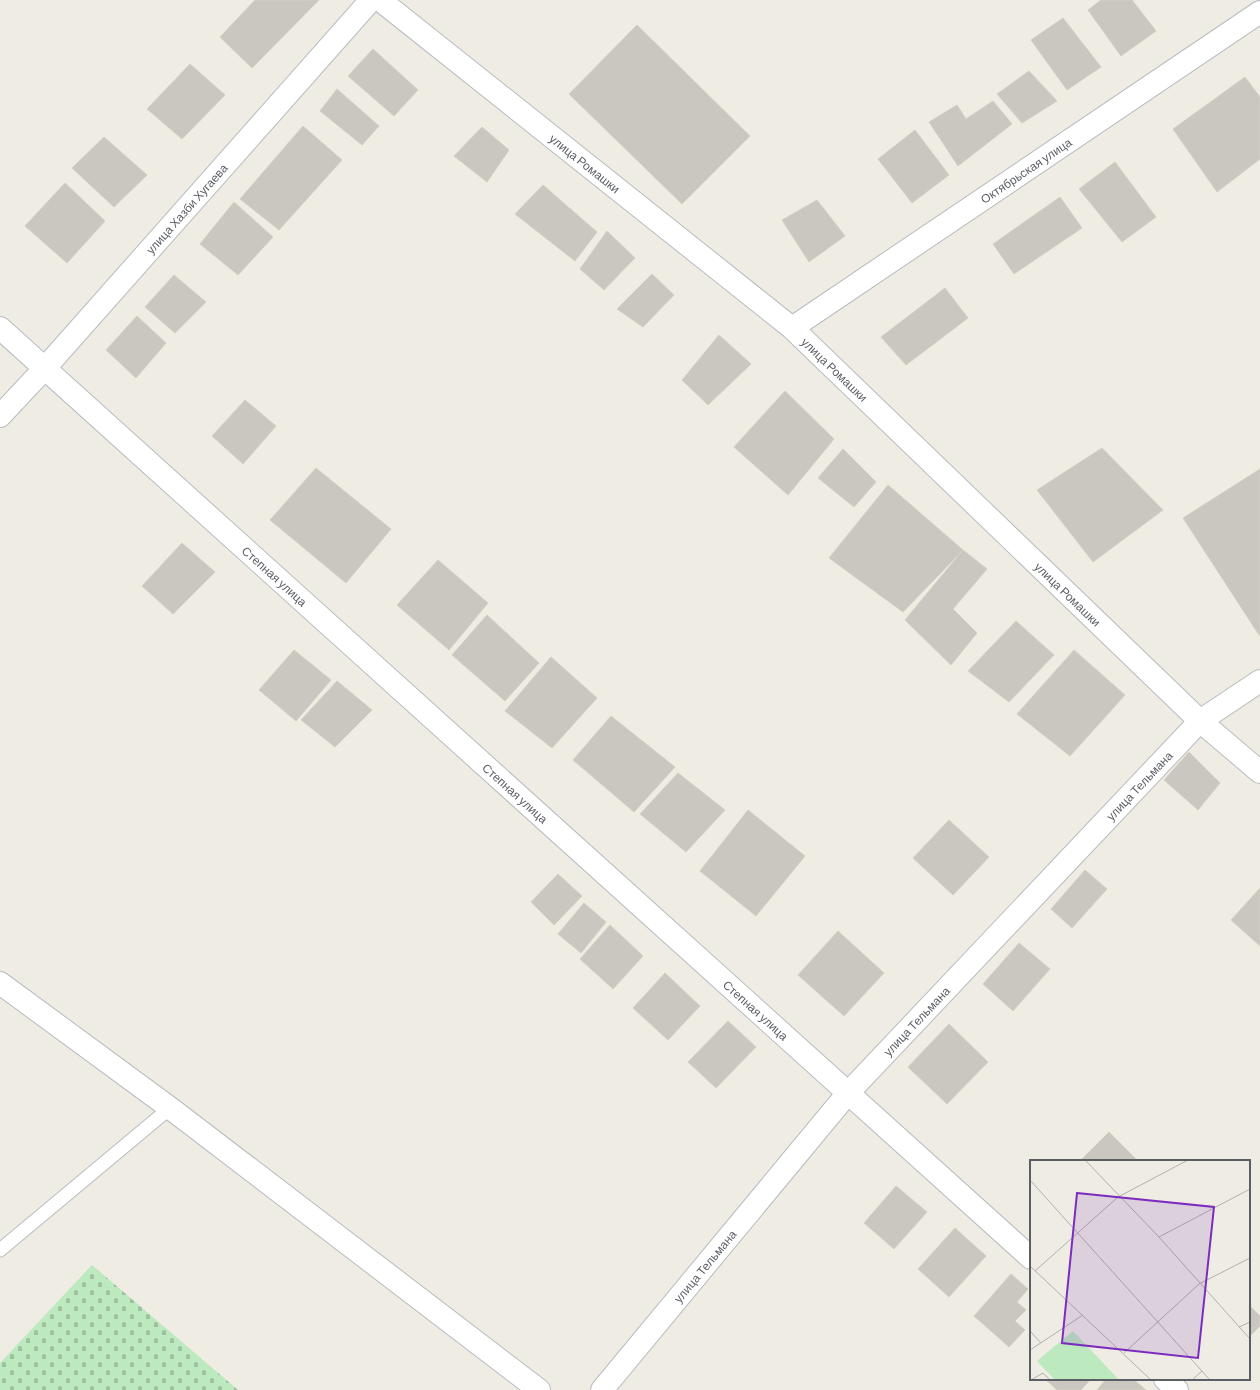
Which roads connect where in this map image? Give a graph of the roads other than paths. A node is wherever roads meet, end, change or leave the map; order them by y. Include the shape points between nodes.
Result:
1 (370, 0) edge
2 (380, 0) edge
3 (1260, 12) edge
4 (0, 328) edge
5 (792, 328) junction
6 (45, 368) junction
7 (0, 416) edge
8 (1260, 681) edge
9 (1200, 721) junction
10 (1260, 772) edge
11 (0, 983) edge
12 (848, 1092) junction
13 (170, 1108) junction
14 (0, 1250) edge
15 (1030, 1257) edge
16 (1166, 1380) edge
17 (539, 1390) edge
18 (602, 1390) edge
19 (1177, 1390) edge

1 - 6 street, улица Хазби Хугаева
2 - 5 street, улица Ромашки
3 - 5 street, Октябрьская улица
4 - 6 street, Степная улица
5 - 9 street, улица Ромашки
6 - 7 street, улица Хазби Хугаева
6 - 12 street, Степная улица
8 - 9 street, улица Тельмана
9 - 10 street, улица Ромашки
9 - 12 street, улица Тельмана
11 - 13 street
12 - 15 street, Степная улица
12 - 18 street, улица Тельмана
13 - 14 lane
13 - 17 street
16 - 19 street

